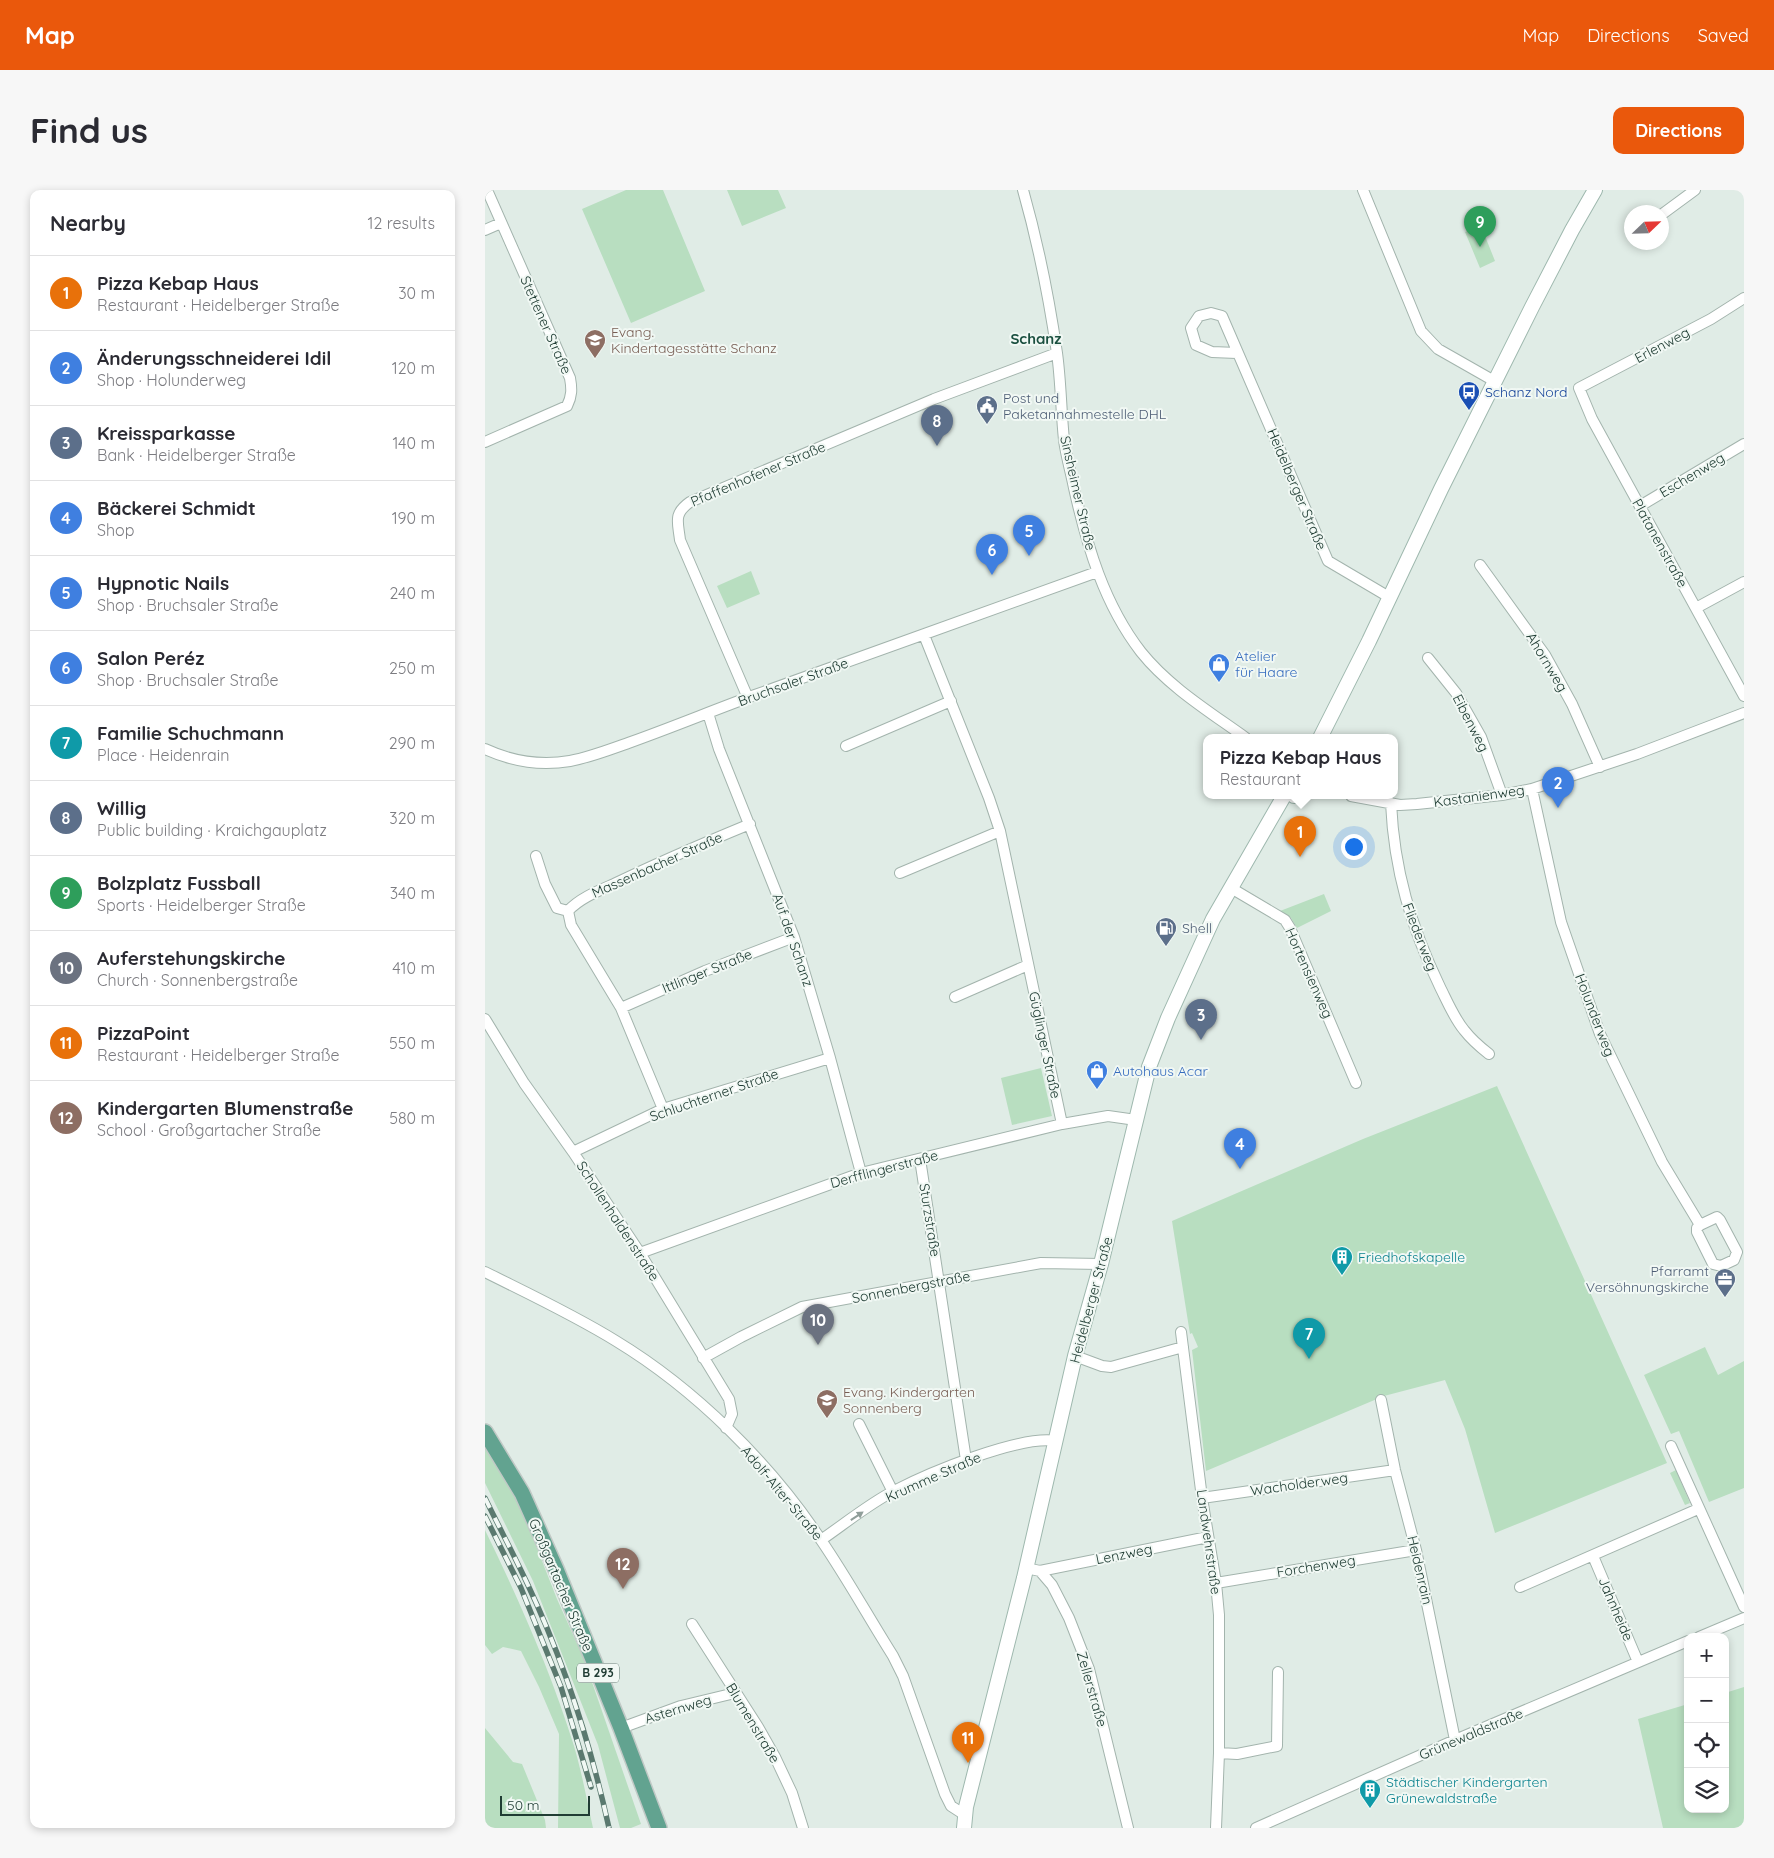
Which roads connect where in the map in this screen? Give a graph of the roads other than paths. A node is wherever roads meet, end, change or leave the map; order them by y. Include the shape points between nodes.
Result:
1 (487, 190) edge
2 (1023, 190) edge
3 (1363, 190) edge
4 (1595, 190) edge
5 (1695, 190) edge
6 (1669, 209) edge
7 (501, 224) junction
8 (485, 230) edge
9 (1744, 298) edge
10 (1057, 353) junction
11 (1237, 353) junction
12 (1496, 382) junction
13 (1579, 388) joint
14 (485, 442) edge
15 (1744, 444) edge
16 (1640, 506) junction
17 (1480, 564) dead end
18 (1097, 572) junction
19 (1744, 582) edge
20 (1389, 597) junction
21 (1696, 608) junction
22 (925, 635) junction
23 (1428, 658) dead end
24 (1744, 696) edge
25 (748, 698) junction
26 (951, 701) junction
27 (708, 712) junction
28 (1744, 713) edge
29 (1241, 734) edge
30 (1322, 734) edge
31 (846, 746) dead end
32 (485, 749) edge
33 (1600, 767) junction
34 (1533, 788) junction
35 (1502, 794) junction
36 (1282, 799) edge
37 (1368, 799) edge
38 (1391, 803) junction
39 (750, 824) junction
40 (1000, 831) junction
41 (536, 856) dead end
42 (901, 873) dead end
43 (1231, 888) junction
44 (567, 911) junction
45 (794, 937) junction
46 (1028, 965) junction
47 (955, 997) dead end
48 (621, 1008) junction
49 (485, 1019) edge
50 (1489, 1054) dead end
51 (830, 1058) junction
52 (1356, 1083) dead end
53 (663, 1109) junction
54 (1136, 1120) junction
55 (1062, 1124) junction
56 (573, 1152) junction
57 (921, 1158) junction
58 (861, 1173) junction
59 (1700, 1224) junction
60 (639, 1253) junction
61 (1101, 1264) junction
62 (485, 1272) edge
63 (939, 1282) junction
64 (1181, 1332) dead end
65 (1183, 1347) junction
66 (1075, 1356) junction
67 (703, 1358) junction
68 (1381, 1400) dead end
69 (859, 1424) dead end
70 (725, 1428) junction
71 (485, 1432) edge
72 (1056, 1441) junction
73 (1671, 1446) dead end
74 (966, 1460) junction
75 (1395, 1470) junction
76 (893, 1492) junction
77 (1202, 1498) junction
78 (1698, 1509) junction
79 (1209, 1537) junction
80 (821, 1540) junction
81 (1416, 1550) junction
82 (1593, 1556) junction
83 (1033, 1570) junction
84 (1216, 1583) junction
85 (1520, 1587) dead end
86 (1744, 1607) edge
87 (1744, 1618) edge
88 (691, 1624) dead end
89 (1708, 1633) edge
90 (1684, 1643) edge
91 (1638, 1662) junction
92 (1277, 1672) dead end
93 (735, 1693) junction
94 (621, 1728) junction
95 (1455, 1740) junction
96 (1219, 1753) junction
97 (964, 1822) edge
98 (659, 1828) edge
99 (803, 1828) edge
100 (1128, 1828) edge
101 (1216, 1828) edge
102 (1256, 1828) edge

1 - 7 street, Stettener Straße
2 - 10 street, Sinsheimer Straße via 1035,234
3 - 12 street via 1421,331 1438,349
4 - 12 main road
5 - 6 street
7 - 8 street
7 - 14 street, Stettener Straße via 572,388 567,406
9 - 13 street, Erlenweg via 1711,319
10 - 18 street, Sinsheimer Straße via 1066,449 1078,508
10 - 25 street, Pfaffenhofener Straße via 886,419 680,509 677,518 680,540
11 - 11 street, Heidelberger Straße via 1222,316 1211,313 1199,316 1191,328 1196,345 1212,352
11 - 20 street, Heidelberger Straße via 1328,561
12 - 20 main road
13 - 16 street, Platanenstraße via 1592,419
15 - 16 street, Eschenweg
16 - 21 street, Platanenstraße
17 - 33 street, Ahornweg via 1545,655 1572,704
18 - 22 street, Bruchsaler Straße
18 - 29 street, Sinsheimer Straße via 1141,652 1182,691
19 - 21 street
20 - 30 main road
21 - 24 street, Platanenstraße
22 - 25 street, Bruchsaler Straße
22 - 26 street, Güglinger Straße
23 - 35 street, Eibenweg via 1456,693 1481,737
25 - 27 street, Bruchsaler Straße
26 - 31 street
26 - 40 street, Güglinger Straße
27 - 32 street, Bruchsaler Straße via 570,761 524,761
27 - 39 street, Auf der Schanz via 719,749
28 - 33 street, Kastanienweg
33 - 34 street, Kastanienweg
34 - 35 street, Kastanienweg
34 - 59 street, Holunderweg via 1561,922 1600,1034 1661,1162
35 - 38 street, Kastanienweg via 1434,803
36 - 43 main road, Heidelberger Straße
37 - 38 street, Kastanienweg
38 - 50 street, Fliederweg via 1399,877 1419,942 1463,1029
39 - 44 street, Massenbacher Straße via 637,873 573,904
39 - 45 street, Auf der Schanz
40 - 42 street
40 - 46 street, Güglinger Straße
41 - 44 street via 557,908
43 - 52 street, Hortensienweg via 1285,920
43 - 54 main road, Heidelberger Straße via 1213,919 1168,1018 1149,1067
44 - 48 street via 571,925
45 - 48 street, Ittlinger Straße
45 - 51 street, Auf der Schanz
46 - 47 street
46 - 55 street, Güglinger Straße
48 - 53 street
49 - 56 street, Schollenhaldenstraße via 524,1083
51 - 53 street, Schluchterner Straße
51 - 58 street, Auf der Schanz
53 - 56 street, Schluchterner Straße
54 - 55 street, Derfflingerstraße via 1108,1116
54 - 61 main road, Heidelberger Straße
55 - 57 street, Derfflingerstraße
56 - 60 street, Schollenhaldenstraße
57 - 58 street, Derfflingerstraße
57 - 63 street, Sturzstraße
58 - 60 street, Derfflingerstraße
59 - 59 street, Holunderweg via 1697,1232 1713,1264 1721,1266 1734,1260 1737,1252 1720,1220 1717,1217
60 - 67 street, Schollenhaldenstraße
61 - 63 street, Sonnenbergstraße via 1041,1263
61 - 66 main road, Heidelberger Straße
62 - 70 street, Adolf-Alter-Straße via 616,1341 675,1383
63 - 67 street, Sonnenbergstraße via 802,1307
63 - 74 street, Sturzstraße
64 - 65 street, Landwehrstraße
65 - 66 street via 1111,1367
65 - 77 street, Landwehrstraße
66 - 72 main road, Heidelberger Straße
67 - 70 street, Schollenhaldenstraße via 729,1399 732,1414
68 - 75 street, Heidenrain
69 - 76 street
70 - 80 street, Adolf-Alter-Straße via 759,1461
71 - 94 main road, Großgartacher Straße / B 293 via 535,1522
72 - 74 street, Krumme Straße via 1045,1439
72 - 83 main road, Heidelberger Straße
73 - 78 street
74 - 76 street, Krumme Straße
75 - 77 street, Wacholderweg
75 - 81 street, Heidenrain
80 -> 76 street, Krumme Straße
77 - 79 street, Landwehrstraße
78 - 82 street
78 - 86 street
79 - 83 street, Lenzweg
79 - 84 street, Landwehrstraße
80 - 97 street, Adolf-Alter-Straße via 893,1656 945,1794
81 - 84 street, Forchenweg
81 - 95 street, Heidenrain
82 - 85 street
82 - 91 street, Jahnheide
83 - 97 main road, Heidelberger Straße
83 - 100 street, Zellerstraße via 1052,1585 1089,1669
84 - 96 street, Landwehrstraße
87 - 89 street
88 - 93 street, Blumenstraße
90 - 91 street, Grünewaldstraße
91 - 95 street, Grünewaldstraße
92 - 96 street via 1277,1746 1237,1754
93 - 94 street, Asternweg via 681,1706
93 - 99 street, Blumenstraße via 775,1757 793,1793
94 - 98 main road, Großgartacher Straße / B 293
95 - 102 street, Grünewaldstraße
96 - 101 street, Landwehrstraße

